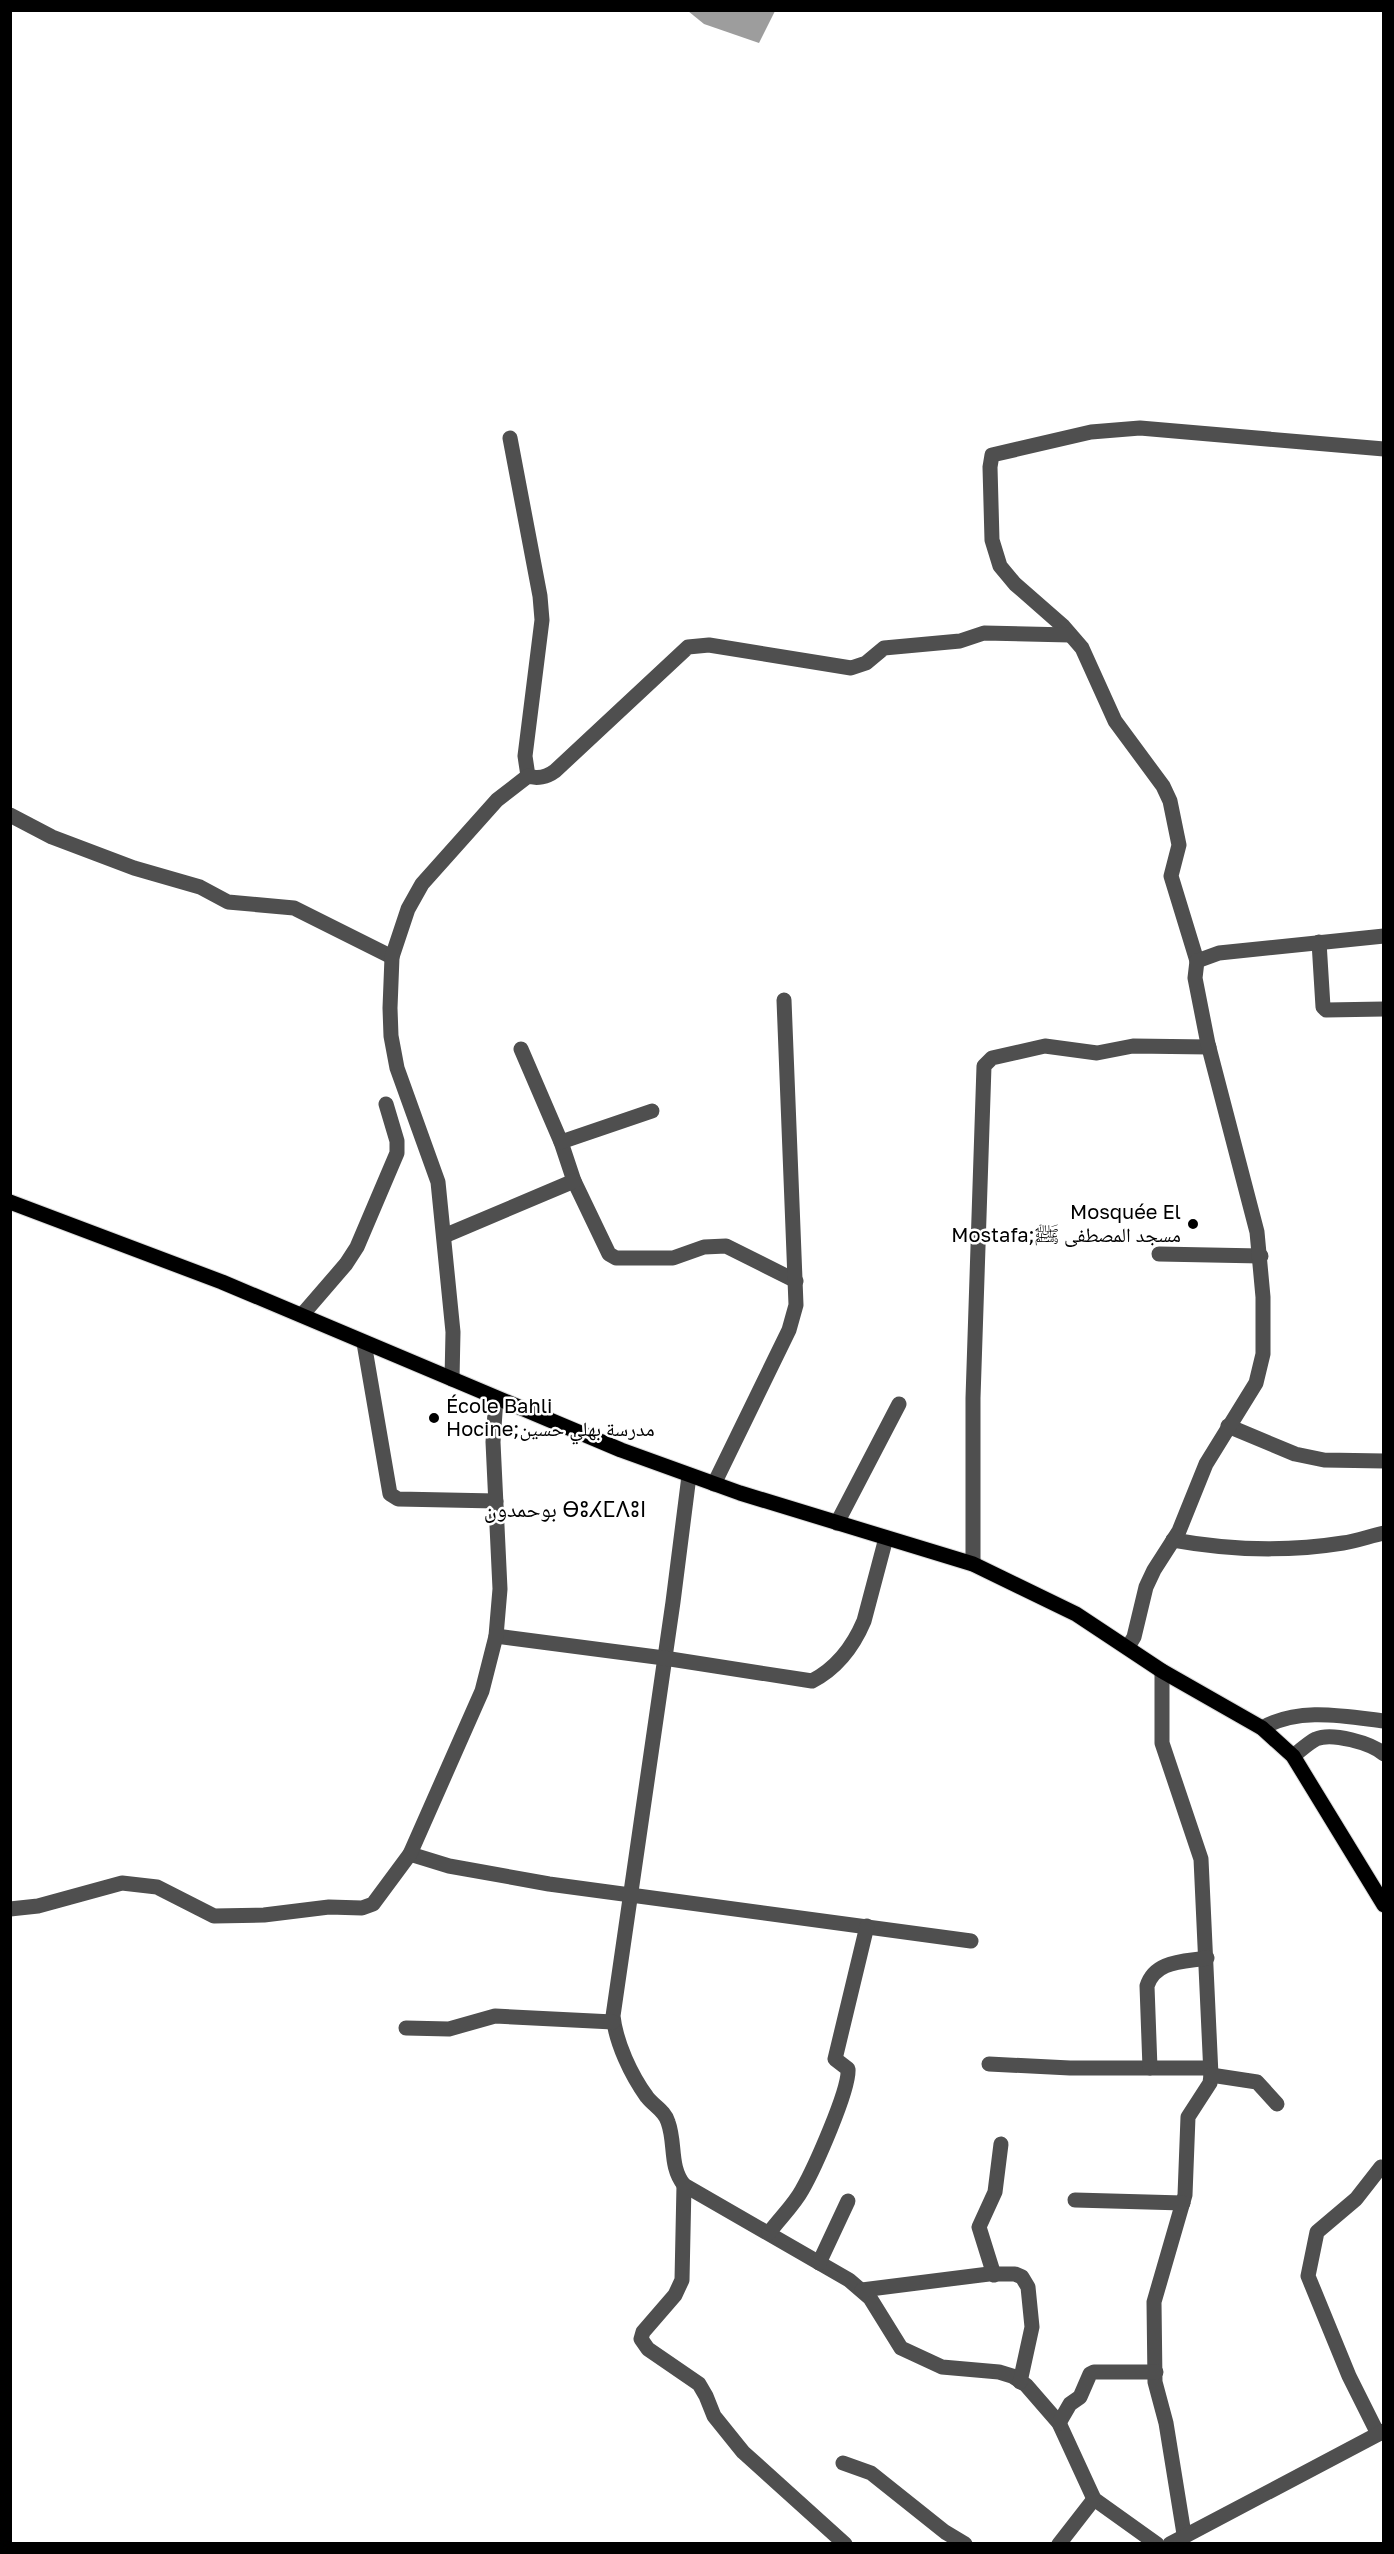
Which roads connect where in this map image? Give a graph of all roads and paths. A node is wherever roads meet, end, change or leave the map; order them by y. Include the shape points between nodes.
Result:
1 (510, 438) dead end
2 (1383, 449) edge
3 (1070, 635) junction
4 (528, 776) junction
5 (10, 814) edge
6 (1383, 936) edge
7 (1319, 942) junction
8 (392, 957) junction
9 (1197, 961) junction
10 (784, 1000) dead end
11 (1383, 1009) edge
12 (1209, 1047) junction
13 (521, 1049) dead end
14 (386, 1104) dead end
15 (652, 1111) dead end
16 (561, 1142) junction
17 (574, 1181) junction
18 (10, 1202) edge
19 (444, 1236) junction
20 (1159, 1254) dead end
21 (1261, 1256) junction
22 (796, 1281) junction
23 (302, 1315) junction
24 (364, 1343) junction
25 (452, 1379) junction
26 (496, 1398) junction
27 (899, 1404) dead end
28 (1228, 1426) junction
29 (1383, 1461) edge
30 (689, 1476) junction
31 (714, 1484) junction
32 (496, 1501) junction
33 (837, 1523) junction
34 (1383, 1533) edge
35 (886, 1538) junction
36 (1173, 1540) junction
37 (973, 1564) junction
38 (496, 1636) junction
39 (1128, 1647) junction
40 (664, 1658) junction
41 (1162, 1671) junction
42 (1383, 1721) edge
43 (1262, 1728) junction
44 (1383, 1754) edge
45 (1293, 1756) junction
46 (410, 1854) junction
47 (630, 1897) junction
48 (1383, 1905) edge
49 (10, 1908) edge
50 (867, 1926) junction
51 (971, 1941) dead end
52 (1206, 1958) junction
53 (613, 2022) junction
54 (406, 2028) dead end
55 (989, 2064) dead end
56 (1150, 2068) junction
57 (1211, 2071) junction
58 (1277, 2104) dead end
59 (1001, 2144) dead end
60 (1381, 2168) dead end
61 (684, 2185) junction
62 (1075, 2200) dead end
63 (848, 2201) dead end
64 (1183, 2203) junction
65 (769, 2233) junction
66 (819, 2263) junction
67 (994, 2275) junction
68 (862, 2290) junction
69 (1156, 2372) junction
70 (1020, 2382) junction
71 (1059, 2423) junction
72 (1381, 2433) edge
73 (843, 2463) dead end
74 (1094, 2499) junction
75 (1184, 2534) junction
76 (845, 2544) edge
77 (965, 2544) edge
78 (1059, 2544) edge
79 (1157, 2544) edge
80 (1170, 2544) edge

1 - 4 street via 542,620 525,756
2 - 3 street via 1140,428 1091,432 992,455 992,540 1000,566
3 - 4 street via 984,633 960,641 884,648 866,663 851,668 709,645 688,647 555,771 548,776
3 - 9 street via 1082,648 1115,721 1170,801 1179,845 1171,876
4 - 8 street via 497,800 422,884 408,909
5 - 8 street via 52,837 134,868 200,887 228,902 294,908
6 - 7 street
7 - 9 street via 1219,952
7 - 11 street via 1323,1007
8 - 19 street via 391,1036 397,1068 438,1182
9 - 12 street via 1195,978
10 - 22 street
12 - 21 street via 1249,1194
12 - 37 street via 1133,1046 1097,1053 1045,1046 992,1058 984,1066 973,1398
13 - 16 street
14 - 23 street via 397,1153 357,1247
15 - 16 street
16 - 17 street
17 - 19 street
17 - 22 street via 612,1256 673,1258 704,1247 726,1246
18 - 23 main road
19 - 25 street via 453,1332
20 - 21 street
21 - 28 street via 1264,1341 1260,1369 1246,1401
22 - 31 street via 796,1305 789,1330
23 - 24 main road
24 - 25 main road
24 - 32 street via 390,1494 398,1499
25 - 26 main road
26 - 30 main road
26 - 32 street
27 - 33 street
28 - 29 street via 1295,1454 1324,1460
28 - 36 street via 1206,1464 1188,1513
30 - 31 main road
30 - 40 street
31 - 33 main road
32 - 38 street via 500,1589
33 - 35 main road
34 - 36 street via 1345,1543 1276,1548 1215,1547
35 - 37 main road
35 - 40 street via 858,1634 848,1651 824,1675 807,1682
36 - 39 street via 1146,1587
37 - 39 main road via 1076,1614
38 - 40 street
38 - 46 street via 482,1691
39 - 41 main road
40 - 47 street
41 - 43 main road
41 - 52 street via 1162,1743 1202,1859
42 - 43 street via 1301,1715 1276,1720
43 - 45 main road
44 - 45 street via 1364,1744 1328,1737 1316,1739
45 - 48 main road
46 - 47 street via 494,1875
46 - 49 street via 373,1904 363,1908 214,1916 157,1887 122,1882 38,1906
47 - 50 street
47 - 53 street
50 - 51 street
50 - 65 street via 836,2059 848,2069 849,2076 802,2192
52 - 56 street via 1164,1965 1149,1979
52 - 57 street
53 - 54 street via 495,2016 449,2029
53 - 61 street via 648,2098 668,2119 674,2167
55 - 56 street
56 - 57 street
57 - 58 street via 1257,2082
57 - 64 street via 1210,2083 1188,2117
59 - 67 street via 995,2192 979,2227
60 - 72 street via 1356,2199 1317,2232 1308,2276 1349,2376
61 - 65 street
61 - 76 street via 682,2280 641,2339 648,2349 699,2384 714,2416 743,2452
62 - 64 street
63 - 66 street
64 - 69 street via 1154,2302
65 - 66 street
66 - 68 street
67 - 68 street
67 - 70 street via 1015,2274 1028,2287 1031,2336
68 - 70 street via 901,2348 942,2367 999,2372
69 - 71 street via 1090,2374 1080,2397 1070,2403
69 - 75 street
70 - 71 street
71 - 74 street
72 - 75 street
73 - 77 street via 871,2473
74 - 78 street
74 - 79 street
75 - 80 street

